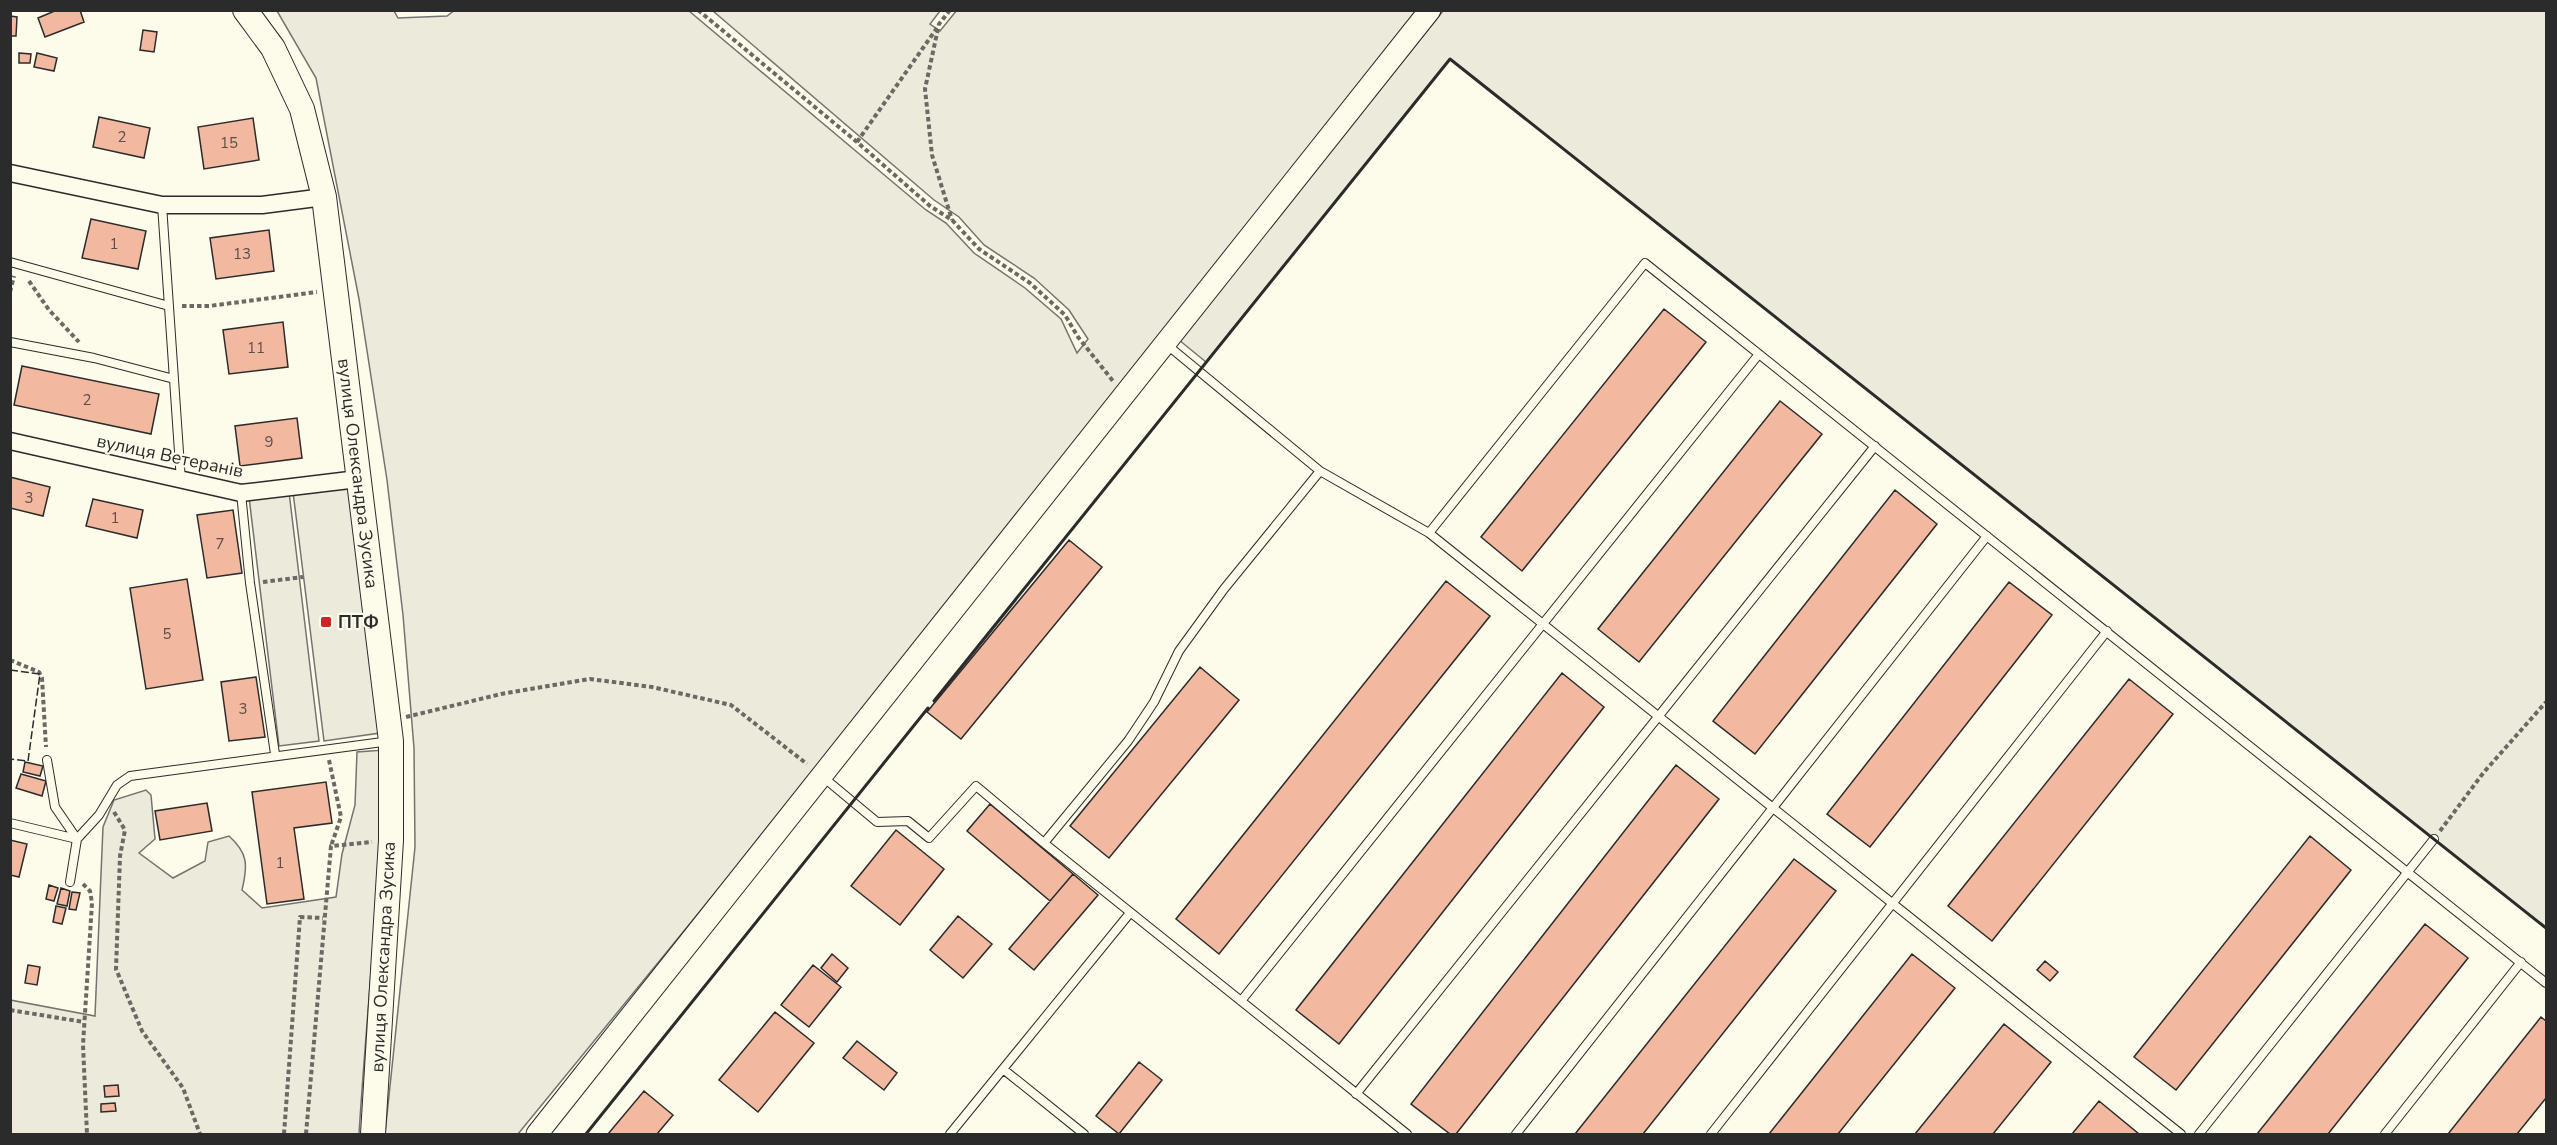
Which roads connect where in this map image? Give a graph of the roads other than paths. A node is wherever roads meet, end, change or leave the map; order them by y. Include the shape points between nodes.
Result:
1 (245, 10) edge
2 (1430, 10) edge
3 (10, 173) edge
4 (324, 197) junction
5 (162, 206) junction
6 (14, 263) edge
7 (169, 306) junction
8 (10, 342) edge
9 (1166, 344) junction
10 (1759, 354) junction
11 (174, 379) junction
12 (10, 441) edge
13 (1875, 446) junction
14 (1320, 471) junction
15 (358, 479) junction
16 (181, 481) junction
17 (242, 493) junction
18 (1429, 533) junction
19 (1987, 536) junction
20 (1544, 624) junction
21 (2107, 631) junction
22 (1659, 715) junction
23 (389, 731) junction
24 (275, 754) junction
25 (46, 760) road end
26 (823, 777) junction
27 (1772, 808) junction
28 (10, 823) edge
29 (2434, 838) road end
30 (77, 839) junction
31 (1044, 843) junction
32 (2408, 872) junction
33 (70, 882) road end
34 (1893, 906) junction
35 (1130, 913) junction
36 (2521, 962) junction
37 (2547, 983) edge
38 (1240, 1001) junction
39 (1003, 1069) junction
40 (1356, 1094) junction
41 (373, 1134) edge
42 (537, 1134) edge
43 (950, 1134) edge
44 (1084, 1134) edge
45 (1407, 1134) edge
46 (1516, 1134) edge
47 (1711, 1134) edge
48 (2181, 1134) edge
49 (2199, 1134) edge
50 (2385, 1134) edge

1 - 4 main road, вулиця Олександра Зусика via 273,48 302,109
2 - 9 street
3 - 5 street
4 - 5 street via 262,205
4 - 15 main road, вулиця Олександра Зусика
5 - 7 lane
6 - 7 lane
7 - 11 lane
8 - 11 lane
9 - 14 lane
9 - 26 street
10 - 13 lane
10 - 18 lane via 1645,263
10 - 20 lane
11 - 16 lane
12 - 16 street, вулиця Ветеранів
13 - 19 lane
13 - 22 lane
14 - 18 lane
14 - 31 lane via 1224,588 1179,651 1154,702 1128,741
15 - 17 street, вулиця Ветеранів
15 - 23 main road, вулиця Олександра Зусика
16 - 17 street, вулиця Ветеранів
17 - 24 lane via 250,583
18 - 20 lane
19 - 21 lane
19 - 27 lane
20 - 22 lane
20 - 38 lane
21 - 32 lane
21 - 34 lane
22 - 27 lane
22 - 40 lane
23 - 24 lane via 325,749
23 - 41 main road, вулиця Олександра Зусика via 391,840
24 - 30 lane via 130,776 117,785
25 - 30 lane via 55,807
26 - 31 lane via 877,822 908,821 929,838 976,786
26 - 42 street
27 - 34 lane
27 - 46 lane
28 - 30 lane
29 - 32 lane
30 - 33 lane
31 - 35 lane
32 - 36 lane
32 - 49 lane
34 - 47 lane
34 - 48 lane
35 - 38 lane
35 - 39 lane
36 - 37 lane
36 - 50 lane
38 - 40 lane
39 - 43 lane
39 - 44 lane
40 - 45 lane

